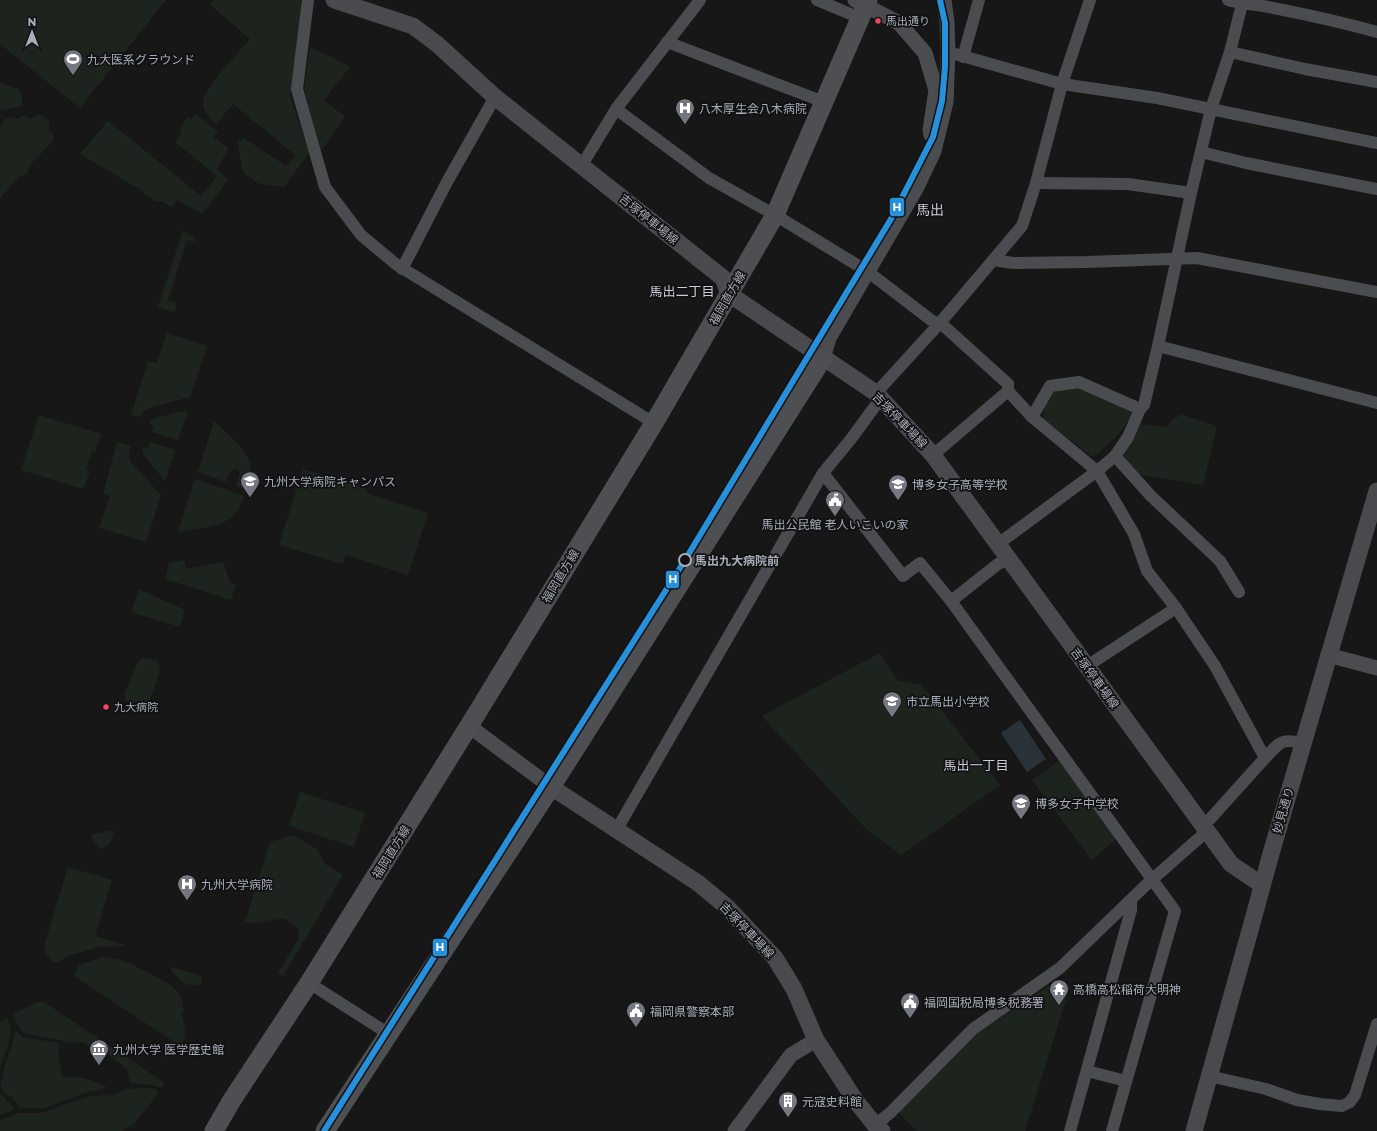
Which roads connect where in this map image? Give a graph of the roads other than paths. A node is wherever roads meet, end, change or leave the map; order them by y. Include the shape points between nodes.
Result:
1 (308, 0) edge
2 (334, 0) edge
3 (700, 0) edge
4 (817, 0) edge
5 (944, 0) edge
6 (979, 0) edge
7 (1090, 0) edge
8 (1228, 0) edge
9 (1242, 4) junction
10 (862, 6) edge
11 (1377, 32) edge
12 (667, 42) junction
13 (948, 52) junction
14 (1230, 52) junction
15 (964, 57) junction
16 (1377, 82) edge
17 (1062, 84) junction
18 (495, 97) junction
19 (824, 102) junction
20 (616, 109) junction
21 (1211, 109) junction
22 (1377, 143) edge
23 (934, 151) junction
24 (1201, 152) junction
25 (582, 165) junction
26 (1036, 183) junction
27 (1377, 189) edge
28 (1191, 193) junction
29 (775, 215) junction
30 (1178, 259) junction
31 (993, 260) junction
32 (402, 269) junction
33 (868, 271) junction
34 (1377, 292) edge
35 (729, 294) junction
36 (939, 324) junction
37 (1158, 346) junction
38 (823, 358) junction
39 (1008, 391) junction
40 (878, 396) junction
41 (1377, 403) edge
42 (1140, 409) junction
43 (1032, 417) junction
44 (654, 423) junction
45 (933, 454) junction
46 (1114, 456) junction
47 (1097, 471) junction
48 (823, 474) junction
49 (1377, 491) edge
50 (998, 544) junction
51 (1010, 560) junction
52 (1239, 592) dead end
53 (951, 601) junction
54 (1176, 608) junction
55 (1328, 655) junction
56 (1087, 666) junction
57 (1377, 668) edge
58 (469, 726) junction
59 (1303, 742) junction
60 (1265, 758) junction
61 (551, 787) junction
62 (617, 829) junction
63 (1204, 829) junction
64 (1154, 879) junction
65 (1262, 885) junction
66 (1131, 900) junction
67 (309, 983) junction
68 (1377, 1024) edge
69 (388, 1034) junction
70 (816, 1040) junction
71 (1087, 1071) junction
72 (1210, 1076) junction
73 (1126, 1081) junction
74 (878, 1128) edge
75 (214, 1131) edge
76 (325, 1131) edge
77 (735, 1131) edge
78 (1070, 1131) edge
79 (1112, 1131) edge
80 (1194, 1131) edge

1 - 32 street via 296,89 326,187 361,236
2 - 18 main road, 吉塚停車場線 via 413,26 437,44
3 - 12 street
4 - 10 street
5 - 13 street
6 - 15 street
7 - 17 street
8 - 9 street
9 - 11 street via 1309,15
9 - 14 street
10 - 19 main road, 福岡直方線
10 - 23 street via 899,23 925,53 936,90 930,130
12 - 19 street
12 - 20 street
13 - 15 street
13 - 23 street via 946,102
14 - 16 street
14 - 21 street
15 - 17 street
17 - 21 street
17 - 26 street
18 - 25 main road, 吉塚停車場線
18 - 32 street via 446,182
19 - 29 main road, 福岡直方線
20 - 25 street
20 - 29 street via 709,178
21 - 22 street
21 - 24 street
23 - 33 street via 916,189
24 - 27 street
24 - 28 street
25 - 35 main road, 吉塚停車場線 via 723,278
26 - 28 street via 1128,184
26 - 31 street via 1022,226
28 - 30 street
29 - 33 street
29 - 35 main road, 福岡直方線
30 - 31 street via 1014,263
30 - 34 street via 1197,258
30 - 37 street
31 - 36 street
32 - 44 street
33 - 36 street
33 - 38 street via 829,338
35 - 38 main road, 吉塚停車場線
35 - 44 main road, 福岡直方線
36 - 39 street via 1008,384
36 - 40 street
37 - 41 street
37 - 42 street via 1144,405
38 - 40 main road, 吉塚停車場線
38 - 61 main road
39 - 43 street
39 - 45 street
40 - 45 main road, 吉塚停車場線
40 - 48 street via 851,439
42 - 43 street via 1079,382 1050,386
42 - 46 street via 1128,437
43 - 47 street
44 - 58 main road, 福岡直方線
45 - 50 main road, 吉塚停車場線
46 - 47 street
46 - 52 street via 1151,496 1220,561
47 - 50 street
47 - 54 street via 1134,534 1147,571
48 - 53 street via 903,576 920,563
48 - 62 street
49 - 55 main road, 妙見通り
50 - 51 main road, 吉塚停車場線
51 - 53 street via 998,564
51 - 56 main road, 吉塚停車場線
53 - 64 street
54 - 56 street
54 - 60 street via 1215,666
55 - 57 street
55 - 59 main road, 妙見通り
56 - 63 main road, 吉塚停車場線
58 - 61 street
58 - 67 main road, 福岡直方線
59 - 60 street via 1289,739 1279,743
59 - 65 main road, 妙見通り
60 - 63 street
61 - 62 main road, 吉塚停車場線
61 - 69 main road
62 - 70 main road, 吉塚停車場線 via 698,884 726,907 775,958 794,989
63 - 64 street
63 - 65 main road, 吉塚停車場線 via 1231,864
64 - 66 street
64 - 73 street via 1176,911
65 - 72 main road, 妙見通り
66 - 71 street via 1131,910
66 - 74 street via 1060,968 973,1029 890,1112
67 - 69 street
67 - 75 main road, 福岡直方線
68 - 72 street via 1355,1095 1350,1102 1342,1106 1297,1100 1266,1089
69 - 76 main road
70 - 74 main road, 吉塚停車場線 via 855,1100
70 - 77 street via 791,1055
71 - 73 street
71 - 78 street
72 - 80 main road, 妙見通り
73 - 79 street

